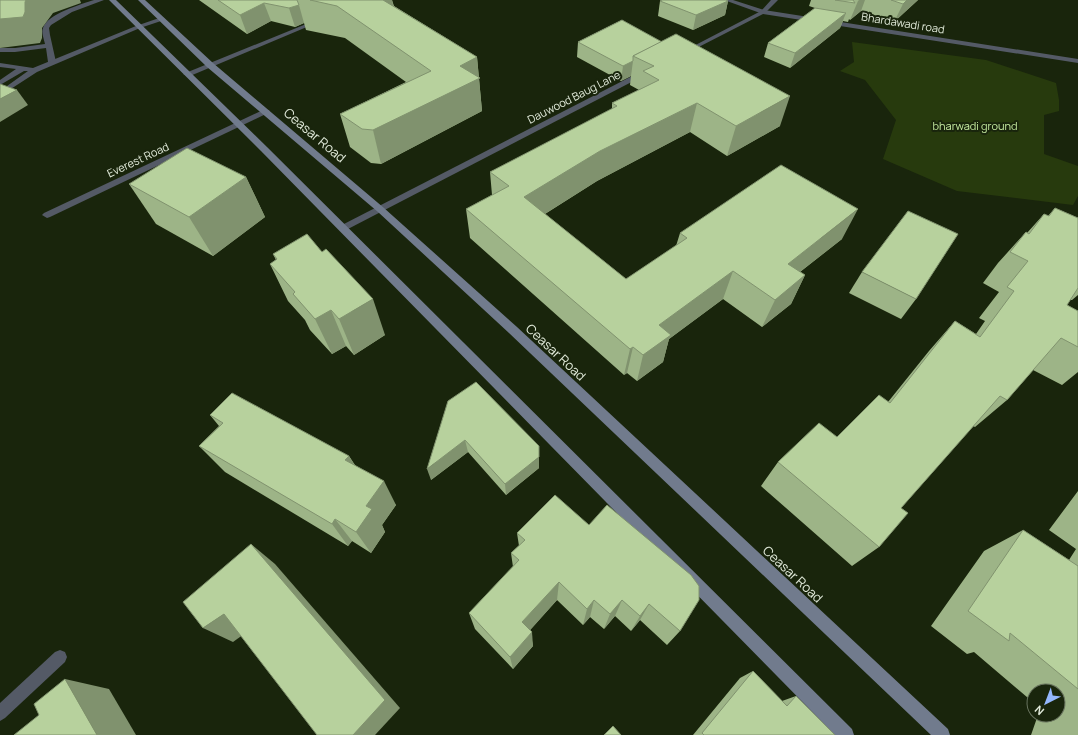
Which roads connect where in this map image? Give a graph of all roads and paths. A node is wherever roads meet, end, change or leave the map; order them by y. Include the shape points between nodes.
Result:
1 (101, 0) edge
2 (112, 0) edge
3 (142, 0) edge
4 (727, 0) edge
5 (775, 0) edge
6 (763, 12) junction
7 (327, 17) edge
8 (162, 19) junction
9 (138, 27) junction
10 (49, 45) junction
11 (0, 50) edge
12 (678, 56) edge
13 (52, 62) junction
14 (1078, 62) edge
15 (0, 65) edge
16 (210, 65) junction
17 (23, 68) junction
18 (34, 70) junction
19 (650, 70) edge
20 (187, 74) junction
21 (2, 80) edge
22 (0, 94) edge
23 (266, 112) junction
24 (239, 125) junction
25 (381, 210) junction
26 (47, 214) dead end
27 (343, 228) junction
28 (60, 657) dead end
29 (0, 713) edge
30 (846, 735) edge
31 (942, 735) edge

1 - 10 street via 68,12 49,24 46,30
2 - 9 main road
3 - 8 main road, Ceasar Road
4 - 6 street, Bhardawadi road
5 - 6 street
6 - 12 street
6 - 14 street, Bhardawadi road
7 - 16 street
8 - 9 street
8 - 16 main road, Ceasar Road
9 - 13 street
9 - 20 main road
10 - 11 street
10 - 13 street
13 - 18 street
15 - 17 street
16 - 20 street
16 - 23 main road, Ceasar Road
17 - 18 street
17 - 21 street
18 - 22 street
19 - 25 street, Dauwood Baug Lane
20 - 24 main road
23 - 24 street, Everest Road
23 - 25 main road, Ceasar Road
24 - 26 street, Everest Road
24 - 27 main road
25 - 27 street, Dauwood Baug Lane
25 - 31 main road, Ceasar Road via 519,335
27 - 30 main road
28 - 29 street

